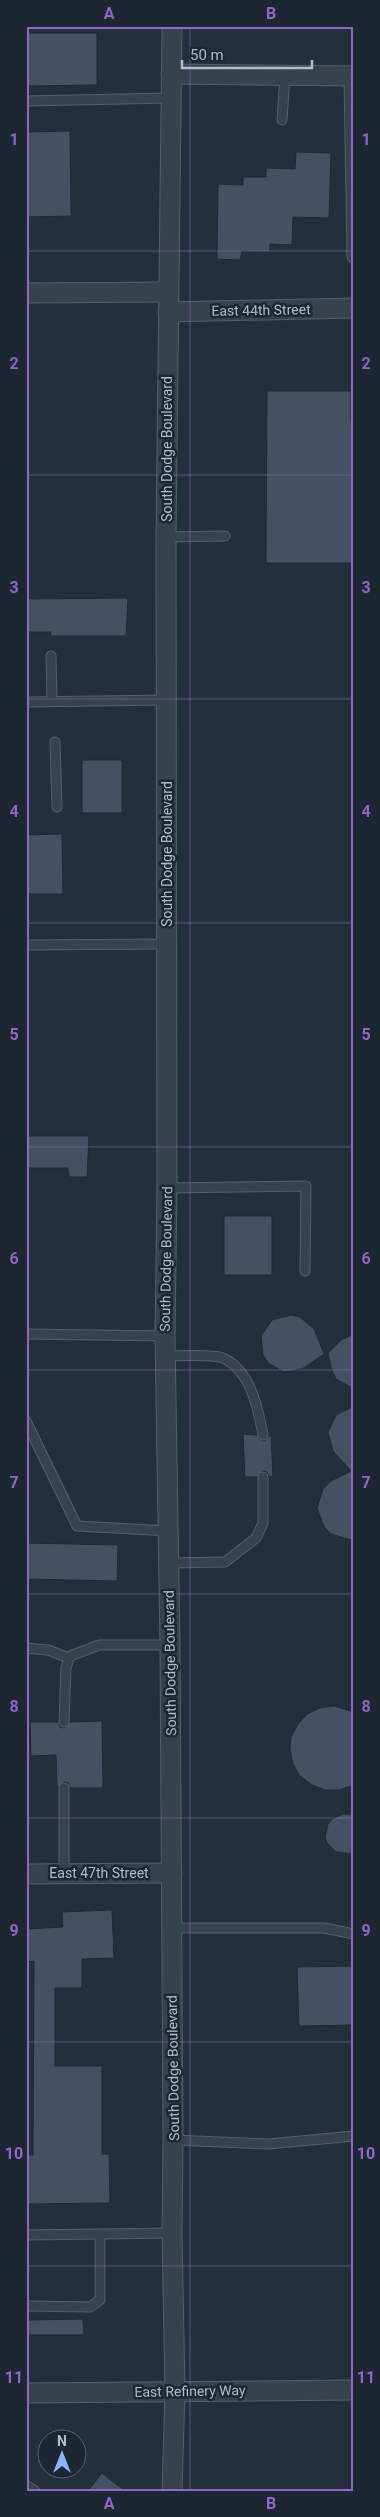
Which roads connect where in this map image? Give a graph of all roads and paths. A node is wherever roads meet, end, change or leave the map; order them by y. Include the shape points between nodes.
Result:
1 (172, 26) edge
2 (171, 74) junction
3 (285, 76) junction
4 (351, 76) edge
5 (170, 98) junction
6 (26, 101) edge
7 (282, 120) dead end
8 (352, 257) dead end
9 (168, 292) junction
10 (26, 293) edge
11 (354, 308) edge
12 (168, 312) junction
13 (225, 536) dead end
14 (166, 537) junction
15 (51, 656) dead end
16 (167, 700) junction
17 (52, 701) junction
18 (26, 702) edge
19 (55, 742) dead end
20 (57, 807) dead end
21 (167, 944) junction
22 (26, 945) edge
23 (167, 1188) junction
24 (305, 1271) dead end
25 (26, 1334) edge
26 (165, 1336) junction
27 (165, 1356) junction
28 (26, 1421) edge
29 (263, 1435) dead end
30 (262, 1477) dead end
31 (169, 1532) junction
32 (168, 1563) junction
33 (170, 1645) junction
34 (26, 1648) edge
35 (70, 1658) junction
36 (64, 1722) dead end
37 (64, 1788) dead end
38 (172, 1873) junction
39 (26, 1874) edge
40 (64, 1874) junction
41 (171, 1928) junction
42 (354, 1934) edge
43 (354, 2136) edge
44 (173, 2140) junction
45 (172, 2233) junction
46 (100, 2234) junction
47 (26, 2235) edge
48 (26, 2306) edge
49 (354, 2390) edge
50 (175, 2391) junction
51 (26, 2393) edge
52 (26, 2485) edge
53 (35, 2491) edge
54 (172, 2491) edge

1 - 2 street, South Dodge Boulevard
2 - 3 street
2 - 5 street, South Dodge Boulevard
3 - 4 street
3 - 7 lane
4 - 8 lane
5 - 6 lane
5 - 9 street, South Dodge Boulevard
9 - 10 street
9 - 12 street, South Dodge Boulevard
11 - 12 street, East 44th Street
12 - 14 street, South Dodge Boulevard
13 - 14 lane
14 - 16 street, South Dodge Boulevard
15 - 17 lane
16 - 17 lane
16 - 21 street, South Dodge Boulevard
17 - 18 lane
19 - 20 lane
21 - 22 lane
21 - 23 street, South Dodge Boulevard
23 - 24 lane via 306,1186
23 - 26 street, South Dodge Boulevard
25 - 26 lane
26 - 27 street, South Dodge Boulevard
27 - 29 lane via 222,1358 240,1370 257,1402
27 - 31 street, South Dodge Boulevard
28 - 31 lane via 77,1526
30 - 32 lane via 263,1524 256,1538 225,1562
31 - 32 street, South Dodge Boulevard
32 - 33 street, South Dodge Boulevard
33 - 35 lane via 99,1645
33 - 38 street, South Dodge Boulevard
34 - 35 lane via 48,1650
35 - 36 lane via 66,1668
37 - 40 lane
38 - 40 street, East 47th Street
38 - 41 street, South Dodge Boulevard
39 - 40 street, East 47th Street
41 - 42 lane via 324,1928
41 - 44 street, South Dodge Boulevard
43 - 44 lane via 268,2144
44 - 45 street, South Dodge Boulevard
45 - 46 lane
45 - 50 street, South Dodge Boulevard
46 - 47 lane
46 - 48 lane via 100,2300 90,2307
49 - 50 street, East Refinery Way
50 - 51 street, East Refinery Way
50 - 54 street, South Dodge Boulevard
52 - 53 lane

